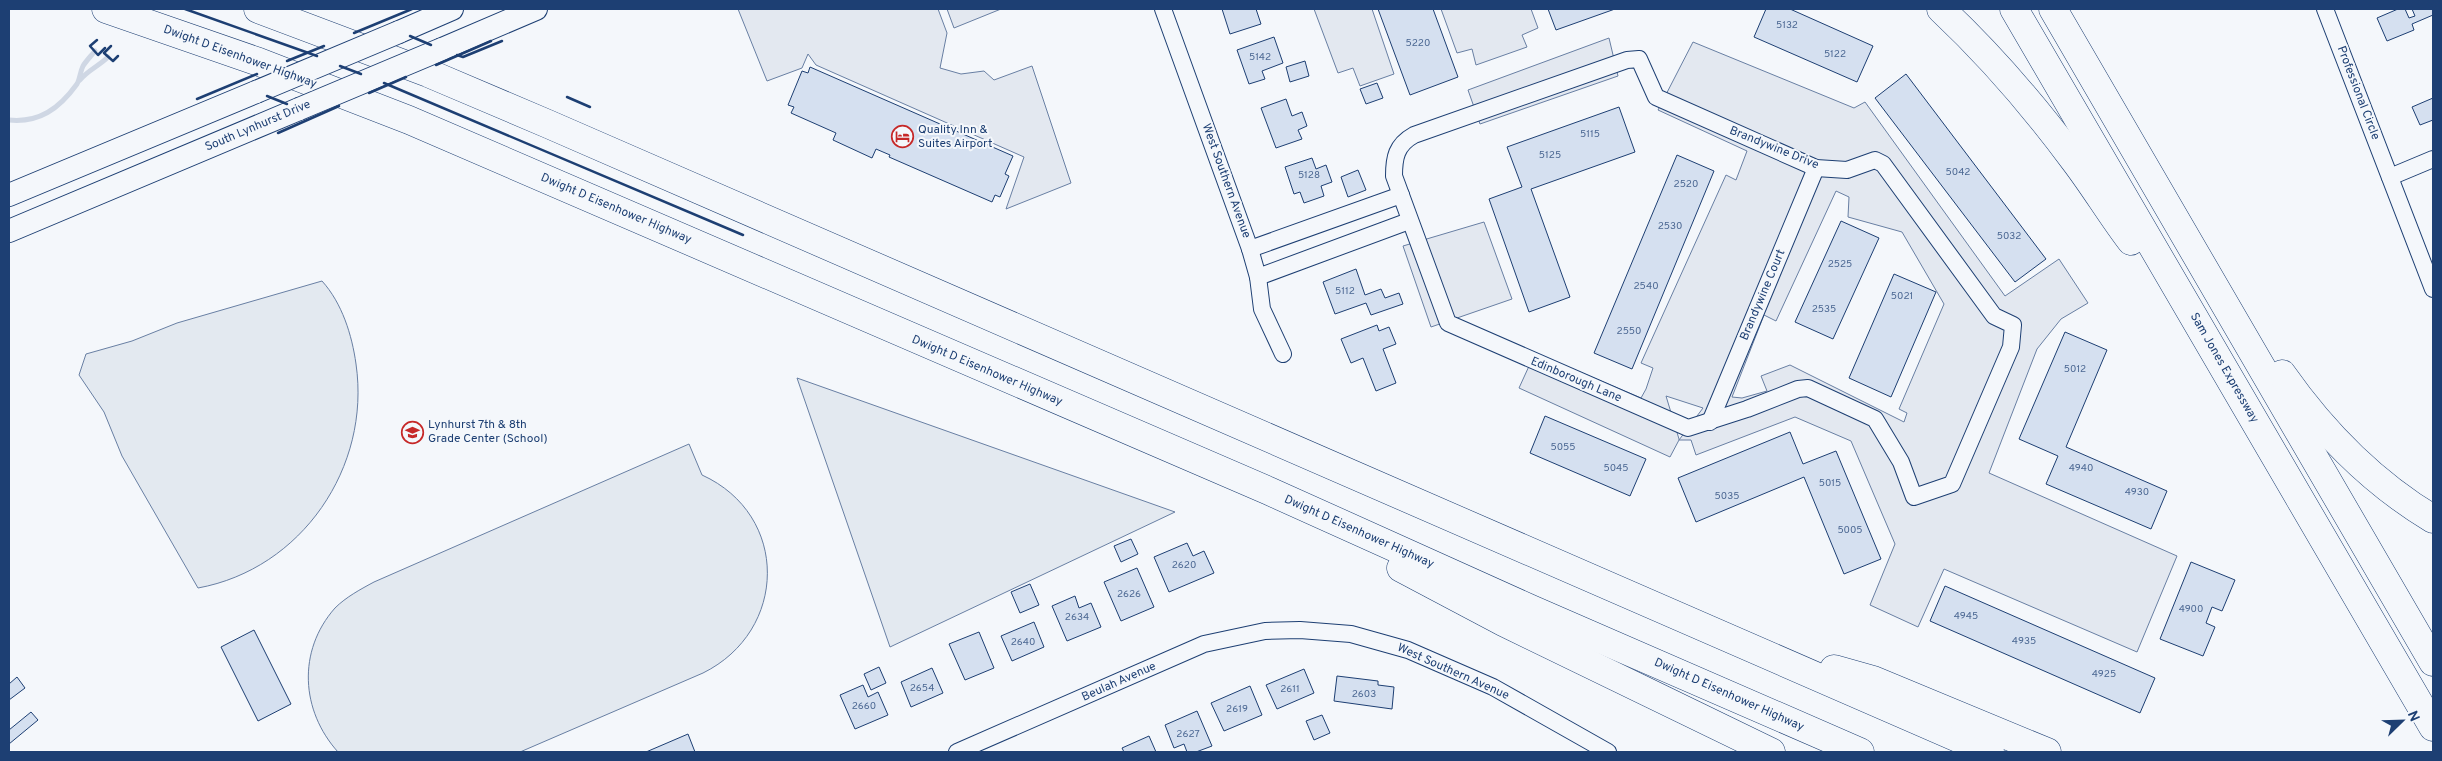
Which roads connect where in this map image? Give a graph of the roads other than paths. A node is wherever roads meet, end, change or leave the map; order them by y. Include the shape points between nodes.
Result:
1 (106, 9) edge
2 (258, 9) edge
3 (452, 9) edge
4 (536, 9) edge
5 (1163, 9) edge
6 (1941, 9) edge
7 (2014, 9) edge
8 (2053, 9) edge
9 (2325, 9) edge
10 (2433, 158) edge
11 (1816, 168) junction
12 (2390, 177) junction
13 (9, 195) edge
14 (1401, 195) junction
15 (1409, 221) junction
16 (2179, 226) junction
17 (9, 230) edge
18 (1250, 249) junction
19 (1258, 277) junction
20 (2433, 289) edge
21 (2214, 351) junction
22 (1283, 354) dead end
23 (1710, 422) junction
24 (1269, 491) junction
25 (1914, 497) joint
26 (2433, 519) edge
27 (1285, 630) joint
28 (1748, 646) junction
29 (2433, 662) edge
30 (2433, 727) edge
31 (957, 752) edge
32 (1608, 752) edge
33 (1771, 752) edge
34 (1860, 752) edge
35 (1990, 752) edge
36 (2047, 752) edge

1 - 24 highway, Dwight D Eisenhower Highway via 259,62 409,120
2 - 28 highway via 548,124
3 - 13 main road, bridge
4 - 17 main road, South Lynhurst Drive, bridge
5 - 18 street, West Southern Avenue
6 - 21 highway via 1993,61 2045,121
7 - 21 highway, Sam Jones Expressway
8 - 16 highway
9 - 12 street, Professional Circle
10 - 12 street
11 - 14 street, Brandywine Drive via 1656,97 1639,59 1631,59 1411,137 1397,150 1394,161 1394,176
11 - 23 street, Brandywine Court
11 - 25 street, Brandywine Drive via 1847,170 1875,160 1883,164 1994,316 2013,325 2011,347 1952,484
12 - 20 street, Professional Circle
14 - 15 street, Brandywine Drive
14 - 18 street
15 - 19 street
15 - 23 street, Edinborough Lane via 1448,323 1688,428
16 - 26 highway via 2289,384 2318,420 2383,484
16 - 29 highway
18 - 19 street, West Southern Avenue
19 - 22 street, West Southern Avenue via 1262,309
21 - 30 highway, Sam Jones Expressway
23 - 25 street, Edinborough Lane via 1808,388 1875,419 1901,462
24 - 33 highway via 1463,602
24 - 34 highway, Dwight D Eisenhower Highway
27 - 31 street, Beulah Avenue via 1204,644
27 - 32 street, West Southern Avenue via 1351,634 1408,650 1494,686
28 - 35 highway
28 - 36 highway via 1873,680

